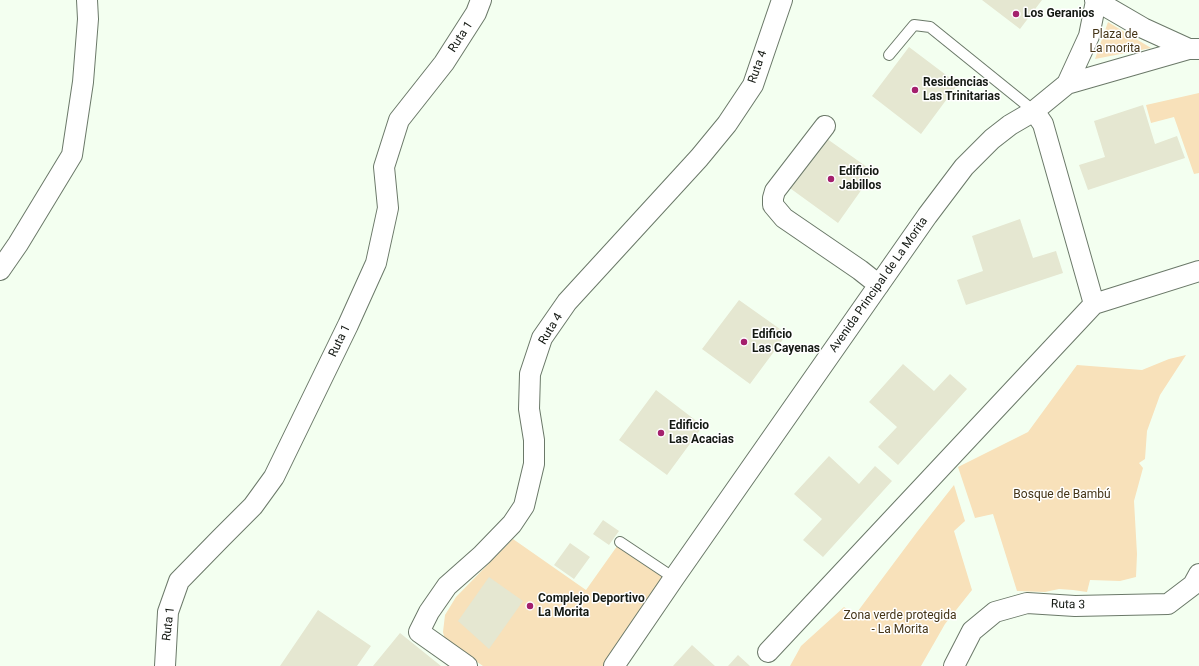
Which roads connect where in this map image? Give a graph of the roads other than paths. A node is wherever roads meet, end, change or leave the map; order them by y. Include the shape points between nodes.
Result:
1 (87, 0) edge
2 (481, 0) edge
3 (782, 0) edge
4 (1096, 1) edge
5 (1194, 49) edge
6 (889, 55) dead end
7 (1067, 84) junction
8 (1034, 112) junction
9 (825, 126) dead end
10 (0, 270) edge
11 (1199, 271) edge
12 (879, 285) junction
13 (1094, 304) junction
14 (620, 542) dead end
15 (1199, 574) edge
16 (674, 578) junction
17 (768, 652) dead end
18 (165, 666) edge
19 (467, 666) edge
20 (614, 666) edge
21 (954, 666) edge

1 - 10 street via 83,82 72,155
2 - 18 street, Ruta 1 via 476,13 444,63 399,120 384,167 388,208 376,263 274,477 253,506 179,581 168,612
3 - 19 street, Ruta 4 via 753,86 727,124 567,302 542,338 530,374 529,409 534,440 534,464 524,506 512,524 447,586 419,632
4 - 5 street via 1143,28
4 - 7 street via 1089,36
5 - 7 street, Avenida Principal de La Morita
6 - 8 lane via 914,25 930,28
7 - 8 street, Avenida Principal de La Morita
8 - 12 street, Avenida Principal de La Morita via 1010,125 992,139 964,167
8 - 13 street via 1043,124
9 - 12 street via 776,191 773,205 784,218
11 - 13 street
12 - 16 street, Avenida Principal de La Morita
13 - 17 street
14 - 16 lane
15 - 21 street, Ruta 3 via 1193,585 1168,604 1075,606 1027,603 995,612 972,631
16 - 20 street, Avenida Principal de La Morita

